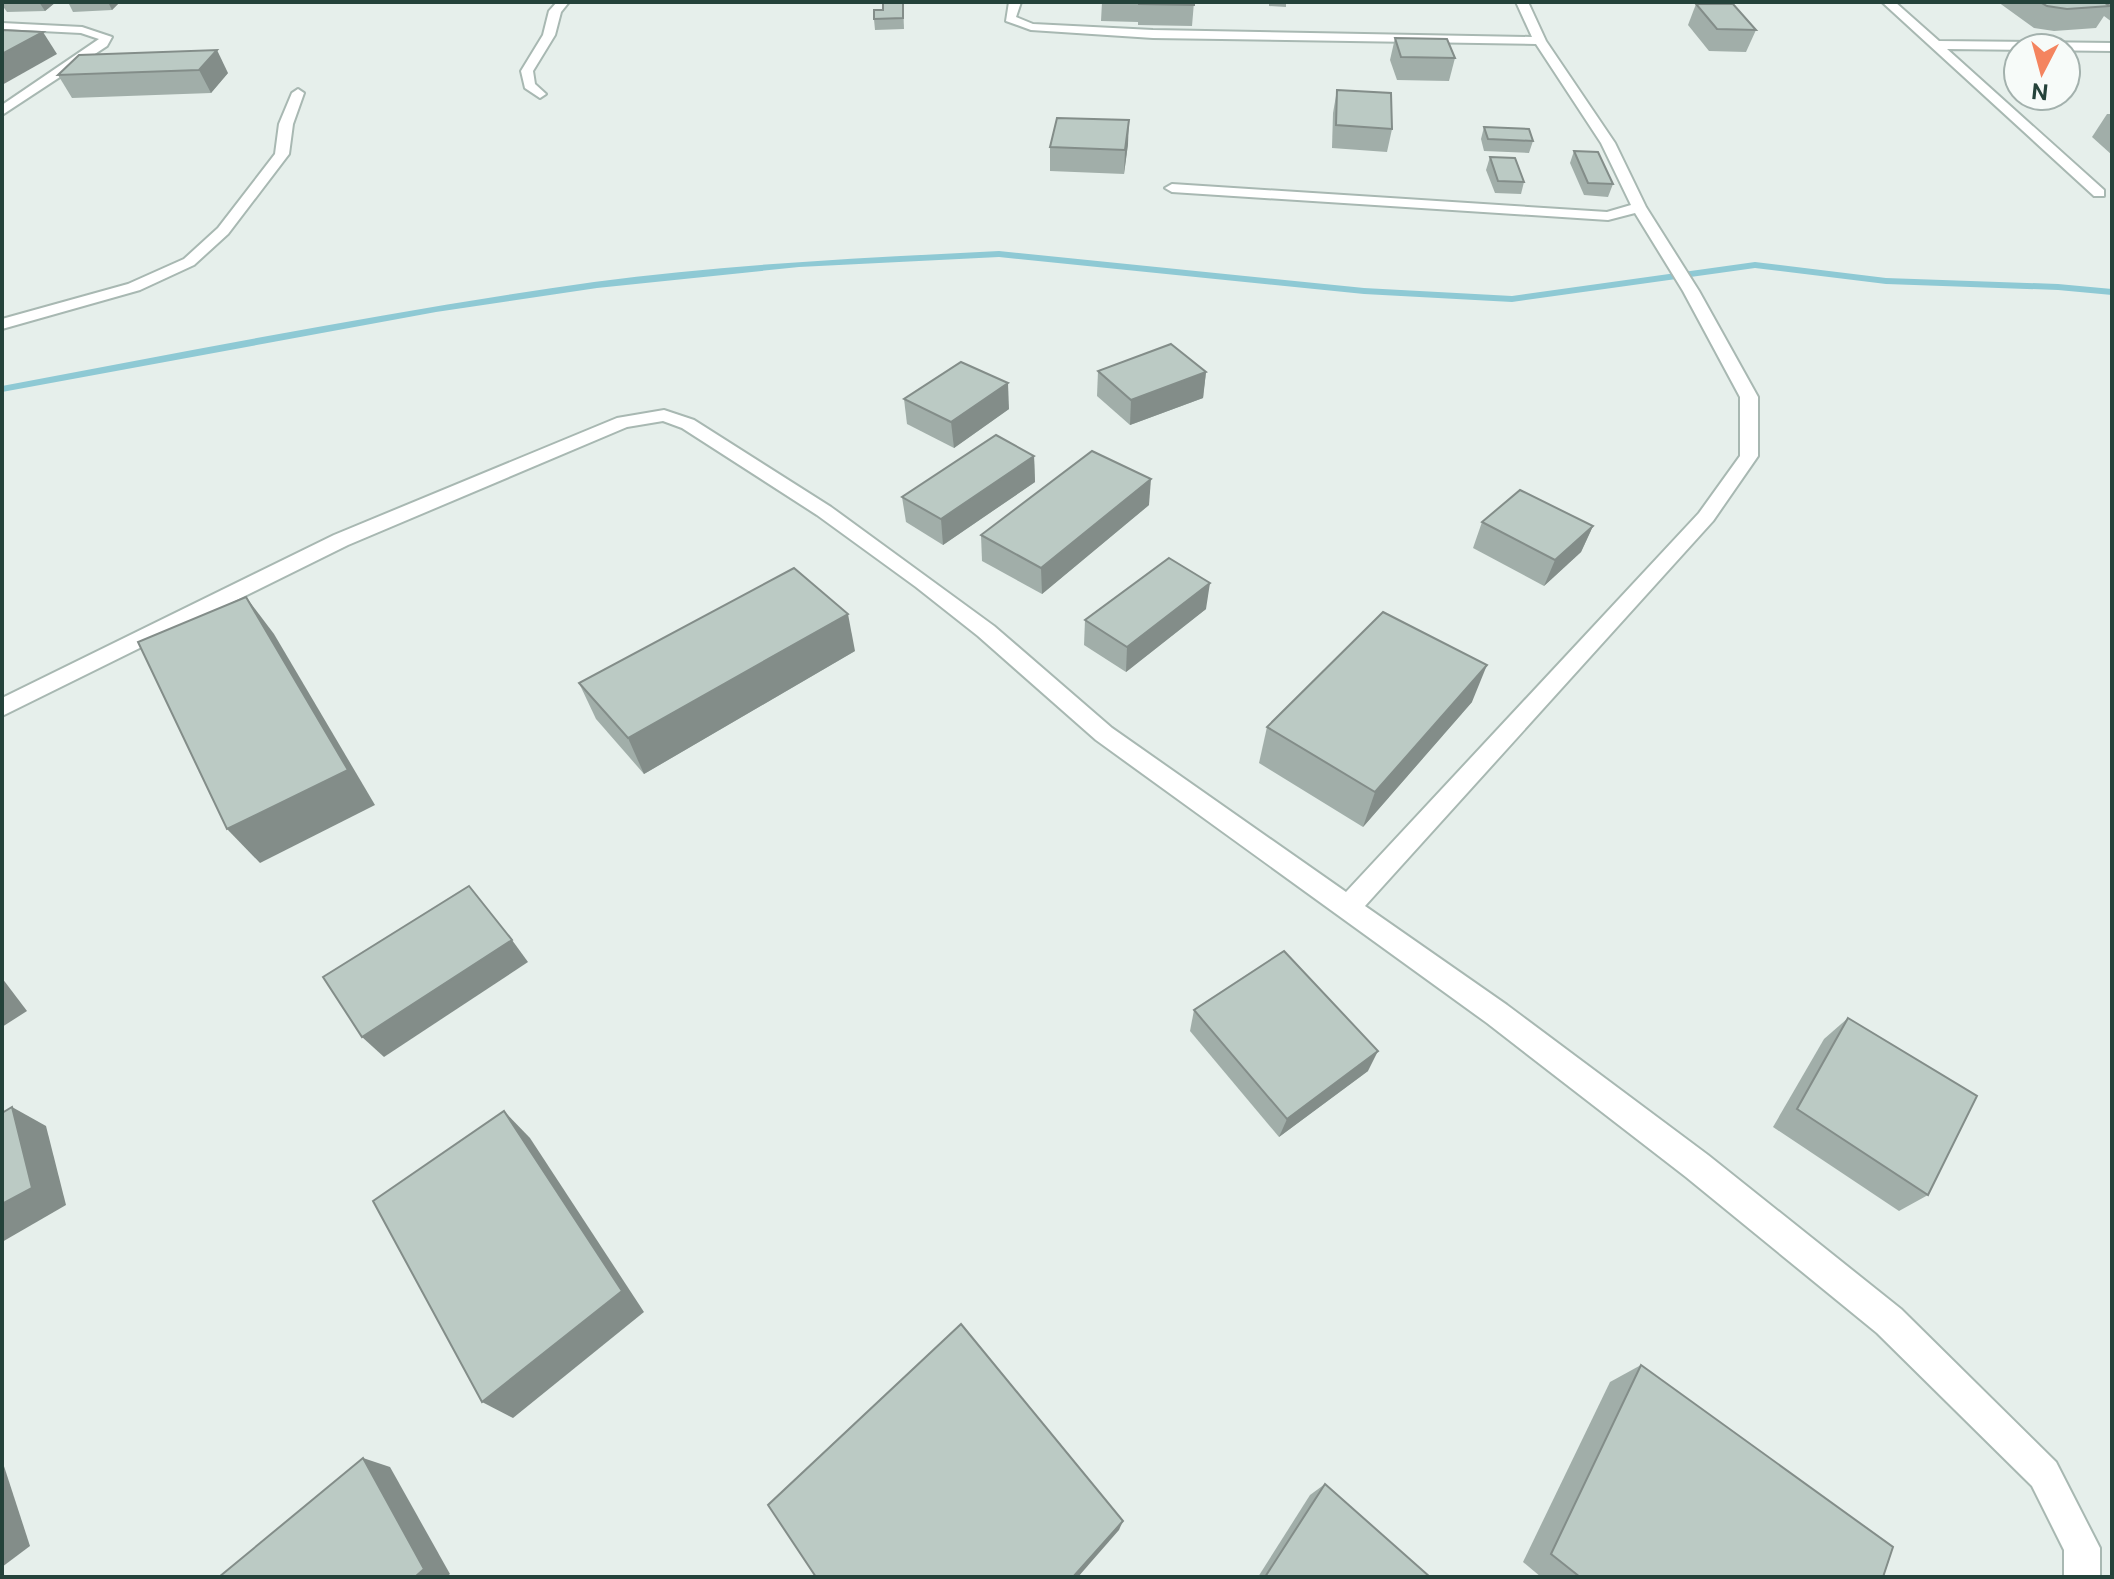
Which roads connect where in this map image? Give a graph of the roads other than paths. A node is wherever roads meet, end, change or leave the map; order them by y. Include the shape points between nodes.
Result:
1 (563, 2) edge
2 (1015, 2) edge
3 (1522, 2) edge
4 (1888, 2) edge
5 (2, 26) edge
6 (1540, 41) junction
7 (1936, 45) junction
8 (2112, 47) edge
9 (298, 93) dead end
10 (540, 94) dead end
11 (2, 111) edge
12 (1172, 188) dead end
13 (2099, 193) dead end
14 (1639, 207) junction
15 (2, 324) edge
16 (2, 708) edge
17 (1348, 907) junction
18 (2082, 1577) edge

1 - 10 street via 527,71 529,85
2 - 6 street via 1010,19 1031,27
3 - 6 street
4 - 7 street
5 - 11 street via 82,30 106,37
6 - 14 street via 1608,143
7 - 8 street
7 - 13 street
9 - 15 street via 282,154 223,231 189,262 134,287
12 - 14 street via 1608,216
14 - 17 street via 1749,397 1749,456 1706,517
16 - 17 street via 341,540 623,422 664,415 688,424 824,511 923,582 1104,734
17 - 18 street via 1697,1166 1889,1321 2044,1474 2082,1548

